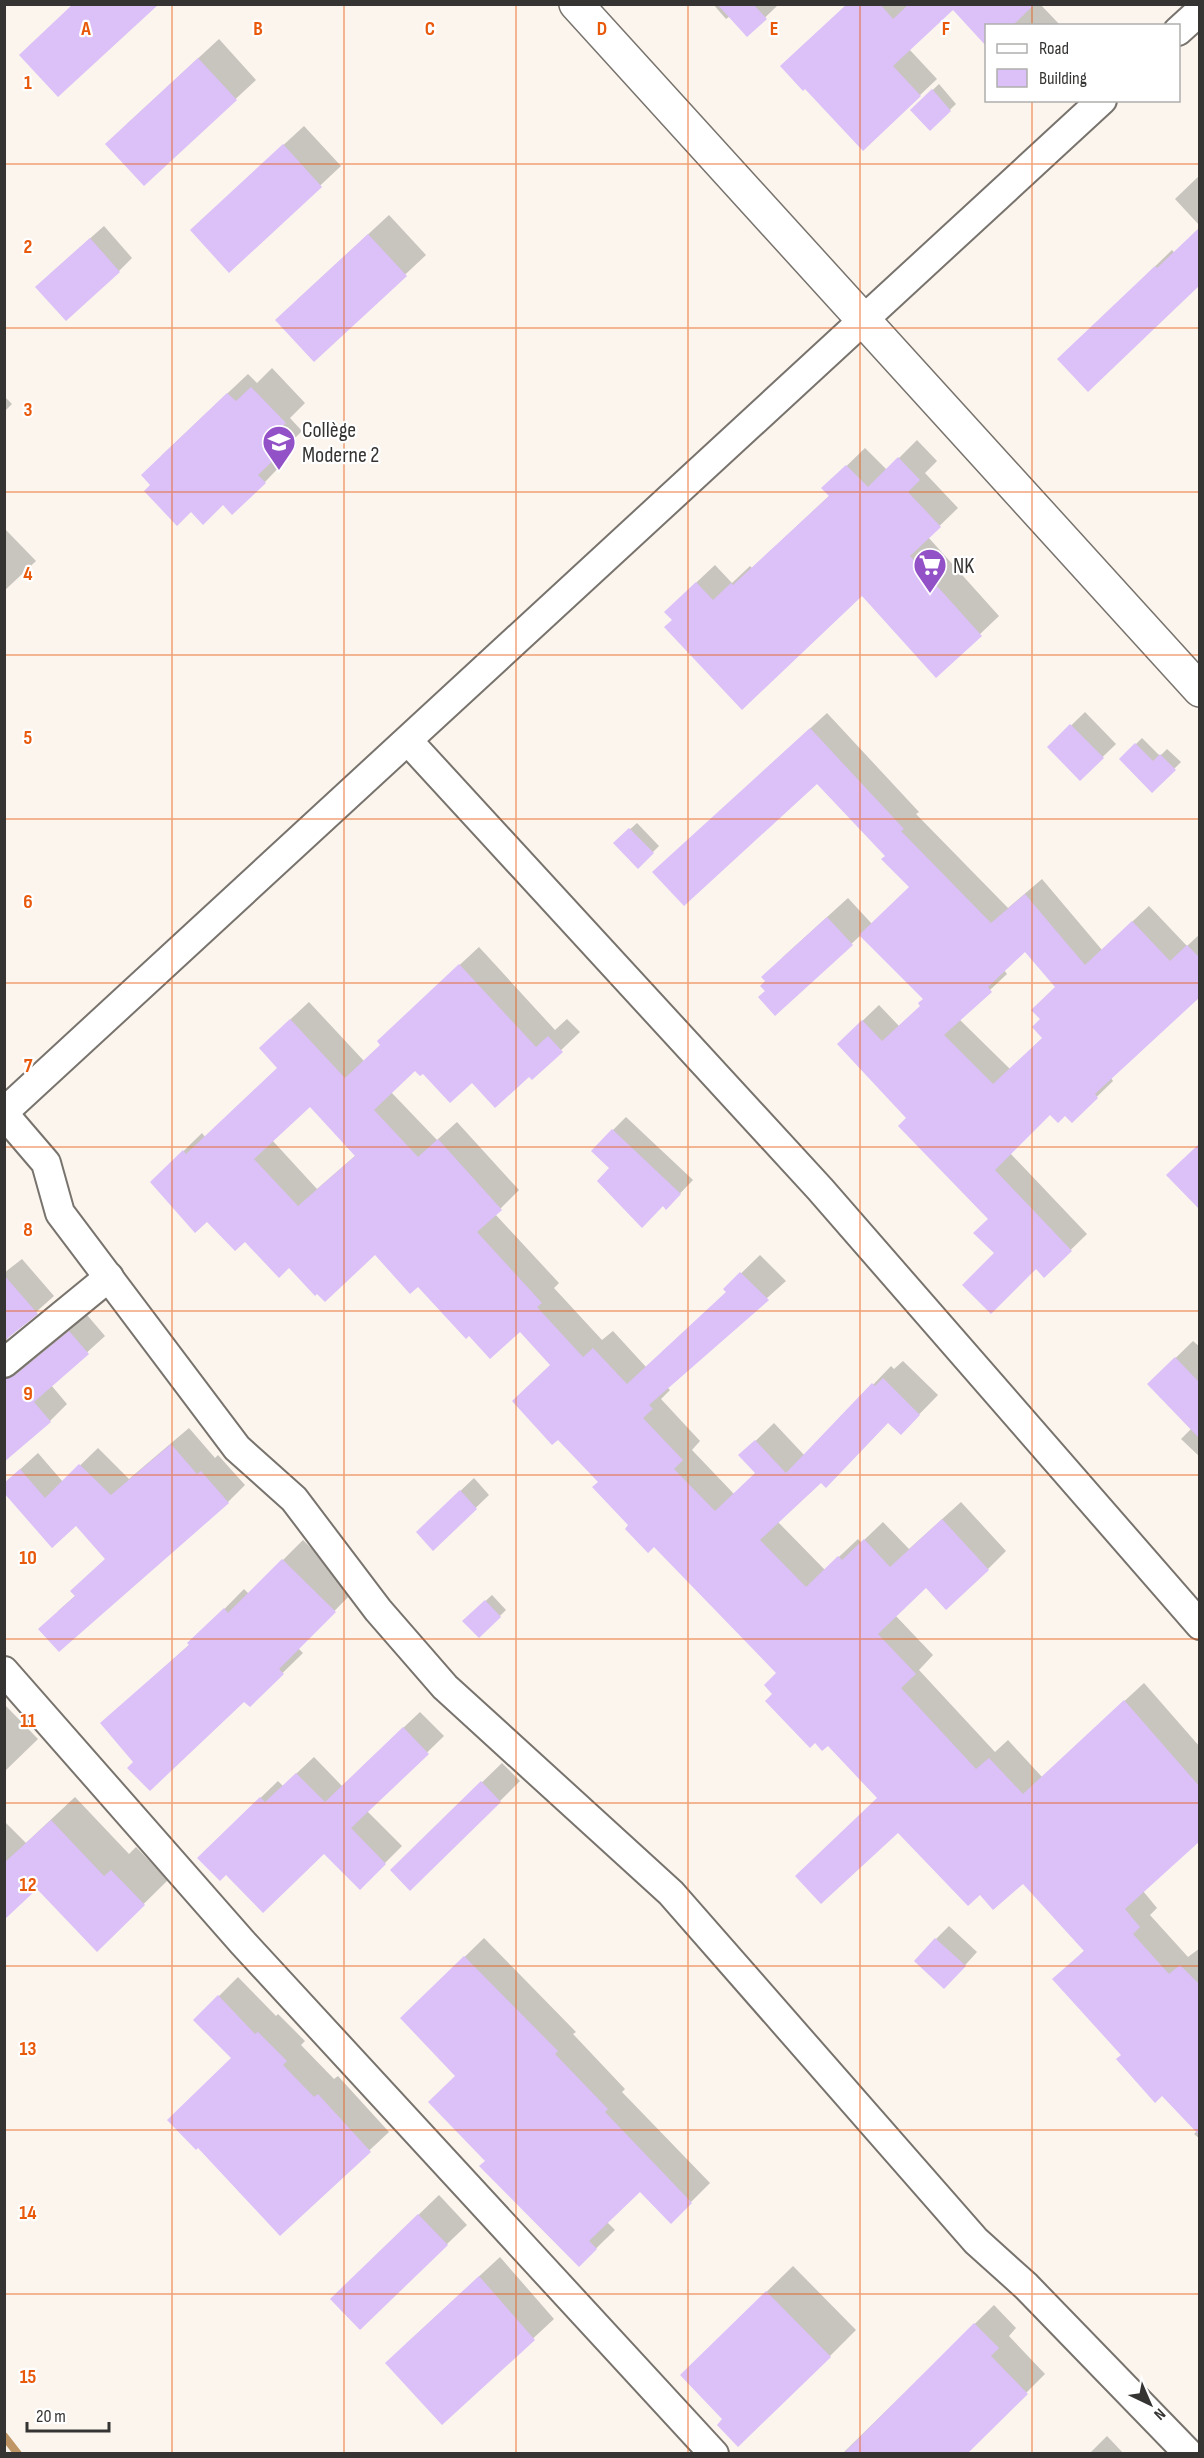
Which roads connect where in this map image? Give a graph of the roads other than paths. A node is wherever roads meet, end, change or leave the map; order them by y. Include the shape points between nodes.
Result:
1 (576, 4) edge
2 (1200, 11) edge
3 (1180, 30) edge
4 (1100, 102) edge
5 (862, 321) junction
6 (1200, 690) edge
7 (409, 742) junction
8 (4, 1113) edge
9 (109, 1277) junction
10 (4, 1363) edge
11 (1200, 1624) edge
12 (4, 1671) edge
13 (714, 2454) edge
14 (1189, 2454) edge

1 - 5 street
2 - 3 street
4 - 5 street
5 - 6 street
5 - 7 street
7 - 8 street
7 - 11 street via 820,1189
8 - 9 street via 46,1163 60,1213
9 - 10 street
9 - 14 street via 237,1448 294,1499 378,1610 445,1687 671,1893 976,2241 1026,2286
12 - 13 street via 243,1943

